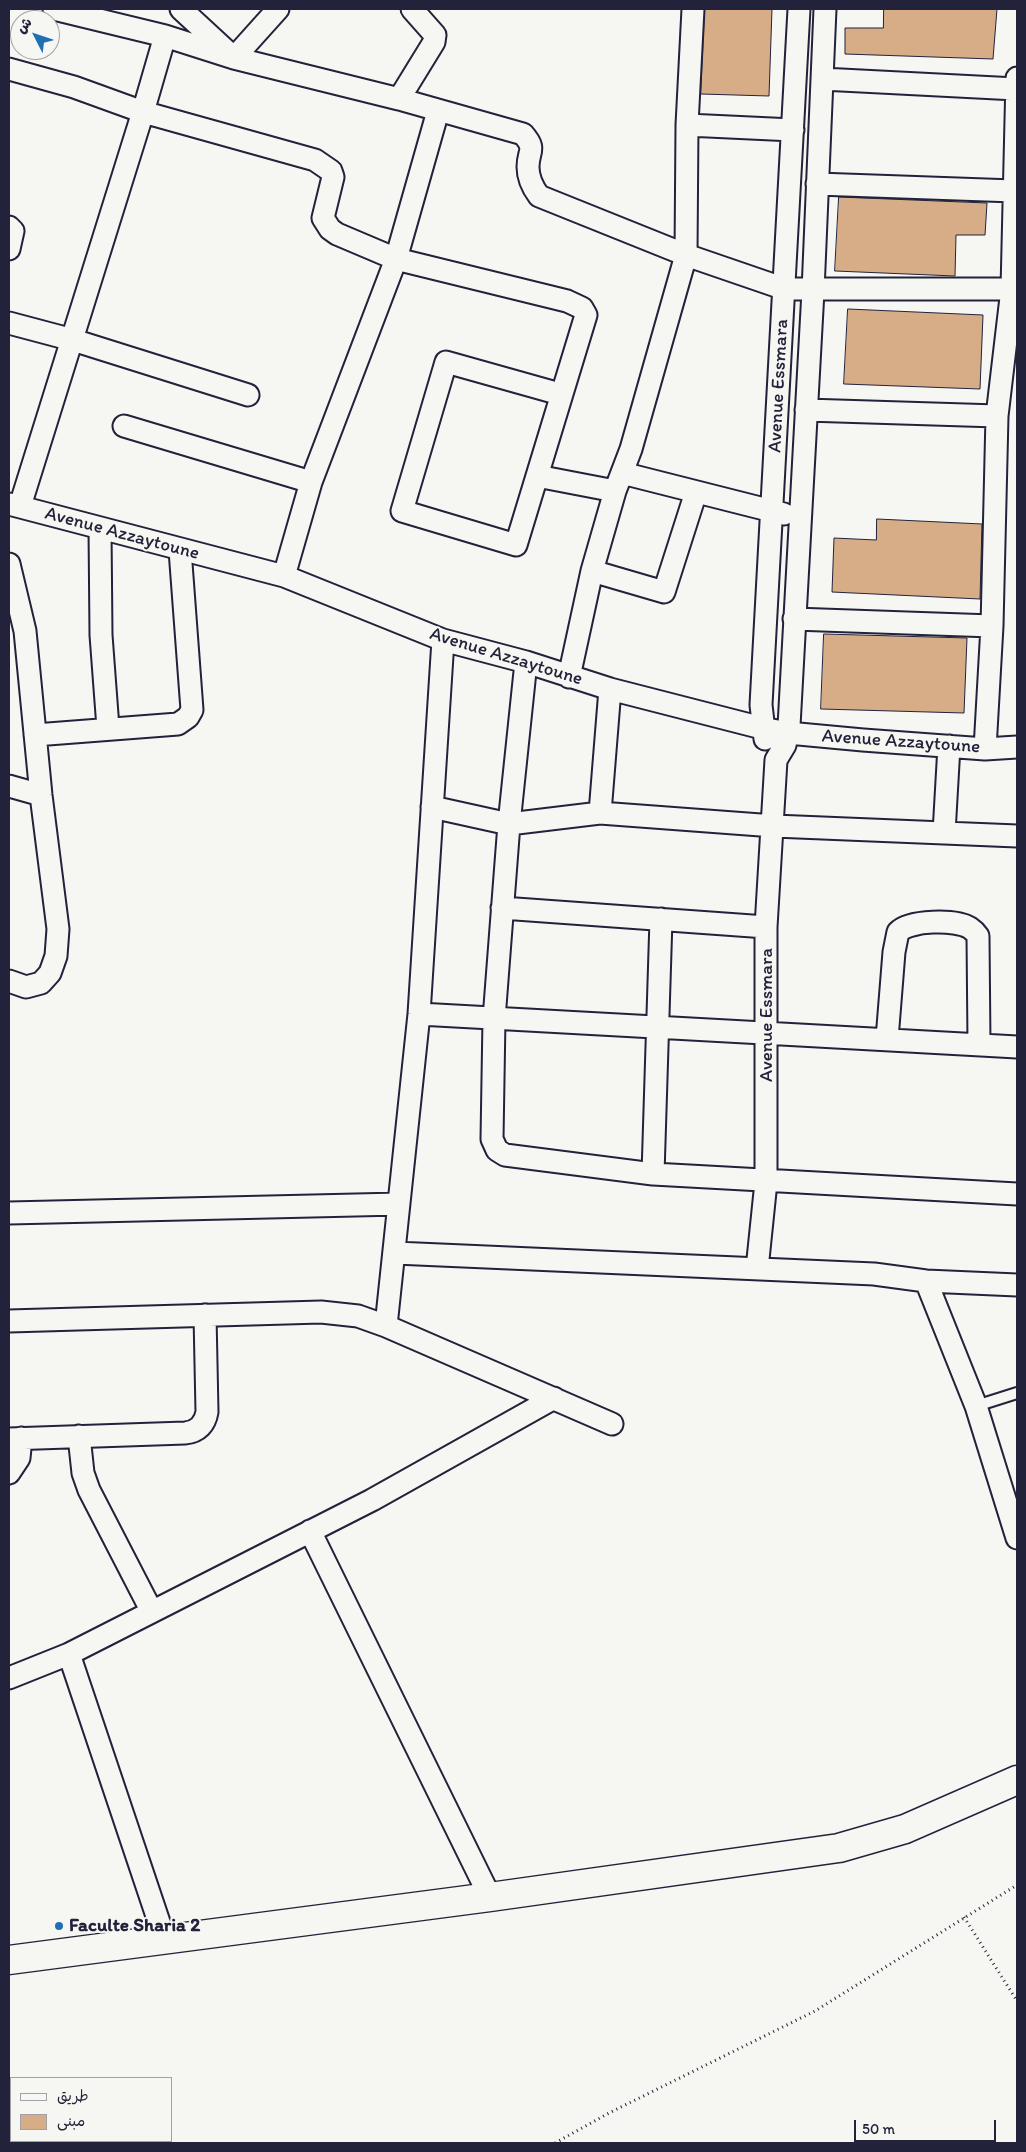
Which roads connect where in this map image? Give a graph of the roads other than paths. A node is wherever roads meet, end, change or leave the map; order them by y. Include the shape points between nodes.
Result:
1 (54, 9) edge
2 (181, 9) edge
3 (278, 9) edge
4 (412, 9) edge
5 (693, 9) edge
6 (799, 9) edge
7 (825, 9) edge
8 (165, 36) junction
9 (234, 58) junction
10 (9, 69) edge
11 (822, 79) junction
12 (1017, 83) edge
13 (399, 99) junction
14 (438, 111) junction
15 (143, 112) junction
16 (687, 125) junction
17 (793, 130) junction
18 (818, 184) junction
19 (1014, 191) junction
20 (9, 227) edge
21 (9, 249) edge
22 (686, 255) junction
23 (396, 258) junction
24 (784, 289) junction
25 (1015, 289) edge
26 (813, 290) junction
27 (9, 323) edge
28 (73, 340) junction
29 (560, 394) junction
30 (248, 396) dead end
31 (806, 410) junction
32 (997, 416) junction
33 (124, 426) dead end
34 (536, 476) junction
35 (311, 482) junction
36 (619, 482) junction
37 (696, 492) junction
38 (14, 505) edge
39 (772, 511) junction
40 (800, 518) junction
41 (100, 529) junction
42 (180, 550) junction
43 (9, 564) edge
44 (592, 571) junction
45 (284, 576) junction
46 (794, 619) junction
47 (992, 626) junction
48 (17, 629) edge
49 (443, 640) junction
50 (526, 662) junction
51 (569, 676) junction
52 (610, 689) junction
53 (108, 728) junction
54 (762, 728) junction
55 (36, 734) junction
56 (788, 734) junction
57 (949, 746) junction
58 (1017, 747) edge
59 (985, 748) junction
60 (776, 760) junction
61 (9, 786) edge
62 (41, 795) junction
63 (432, 807) junction
64 (600, 814) junction
65 (509, 824) junction
66 (774, 826) junction
67 (944, 833) junction
68 (1017, 836) edge
69 (502, 908) junction
70 (661, 919) junction
71 (766, 927) junction
72 (9, 981) edge
73 (419, 1014) junction
74 (494, 1019) junction
75 (658, 1028) junction
76 (767, 1032) junction
77 (887, 1039) junction
78 (980, 1044) junction
79 (1017, 1047) edge
80 (653, 1174) junction
81 (766, 1182) junction
82 (1017, 1194) edge
83 (399, 1204) junction
84 (9, 1213) edge
85 (395, 1253) junction
86 (757, 1269) junction
87 (926, 1281) junction
88 (1017, 1285) edge
89 (205, 1315) junction
90 (9, 1320) edge
91 (386, 1326) junction
92 (1017, 1393) edge
93 (554, 1398) junction
94 (976, 1406) junction
95 (612, 1424) dead end
96 (79, 1436) junction
97 (15, 1438) edge
98 (9, 1473) edge
99 (1013, 1515) edge
100 (310, 1531) junction
101 (1017, 1538) edge
102 (151, 1610) junction
103 (69, 1654) junction
104 (9, 1678) edge
105 (1017, 1780) edge
106 (490, 1897) junction
107 (165, 1940) junction
108 (9, 1960) edge

1 - 8 street
2 - 9 street
3 - 9 street
4 - 13 street via 435,35 434,42
5 - 16 street
6 - 17 street, Avenue Essmara
7 - 11 street, Avenue Essmara
8 - 9 street
8 - 15 street
9 - 13 street
10 - 15 street via 74,87
11 - 12 street
11 - 18 street, Avenue Essmara
12 - 19 street
13 - 14 street
14 - 22 street via 523,134 531,143 528,166 532,186 539,196
14 - 23 street
15 - 23 street via 324,165 333,177 323,218 326,225 338,234
15 - 28 street
16 - 17 street
16 - 22 street
17 - 24 street, Avenue Essmara
18 - 19 street
18 - 26 street, Avenue Essmara
19 - 25 street
20 - 21 street via 13,231
22 - 24 street
22 - 36 street
23 - 29 street via 566,300 582,308 586,315
23 - 35 street
24 - 26 street
24 - 39 street, Avenue Essmara
25 - 26 street
25 - 32 street
26 - 31 street, Avenue Essmara
27 - 28 street
28 - 30 street
28 - 38 street
29 - 34 street
29 - 34 street via 446,362 402,512 516,545
31 - 32 street
31 - 40 street, Avenue Essmara
32 - 47 street
33 - 35 street
34 - 36 street
35 - 45 street
36 - 37 street
36 - 44 street
37 - 39 street
37 - 44 street via 664,592
38 - 41 street, Avenue Azzaytoune
39 - 40 street
39 - 54 street, Avenue Essmara
40 - 46 street, Avenue Essmara
41 - 42 street, Avenue Azzaytoune
41 - 53 street via 101,635
42 - 45 street, Avenue Azzaytoune
42 - 53 street via 192,710 178,724
43 - 48 street
44 - 51 street
45 - 49 street, Avenue Azzaytoune
46 - 47 street
46 - 56 street, Avenue Essmara
47 - 59 street
48 - 55 street
49 - 50 street, Avenue Azzaytoune
49 - 63 street
50 - 51 street, Avenue Azzaytoune
50 - 65 street
51 - 52 street, Avenue Azzaytoune
52 - 54 street, Avenue Azzaytoune
52 - 64 street
53 - 55 street
54 - 56 street, Avenue Azzaytoune
54 - 60 street, Avenue Essmara
55 - 62 street
56 - 57 street, Avenue Azzaytoune
56 - 60 street, Avenue Essmara
57 - 59 street, Avenue Azzaytoune
57 - 67 street
58 - 59 street, Avenue Azzaytoune
60 - 66 street, Avenue Essmara
61 - 62 street
62 - 72 street via 56,911 56,956 50,973 41,983 26,987
63 - 65 street
63 - 73 street
64 - 65 street
64 - 66 street
65 - 69 street
66 - 67 street
66 - 71 street, Avenue Essmara
67 - 68 street
69 - 70 street
69 - 74 street
70 - 71 street
70 - 75 street
71 - 76 street, Avenue Essmara
73 - 74 street
73 - 83 street
74 - 75 street
74 - 80 street via 492,1139 500,1153
75 - 76 street
75 - 80 street
76 - 77 street
76 - 81 street, Avenue Essmara
77 - 78 street
77 - 78 street via 898,932 912,924 936,923 965,925 978,936
78 - 79 street
80 - 81 street
81 - 82 street
81 - 86 street, Avenue Essmara
83 - 84 street
83 - 85 street
85 - 86 street
85 - 91 street
86 - 87 street via 874,1274
87 - 88 street
87 - 94 street
89 - 90 street
89 - 91 street via 321,1312 358,1316
89 - 96 street via 207,1412 199,1428 185,1433
91 - 93 street
92 - 94 lane
93 - 95 street
93 - 100 street via 433,1467
94 - 99 street
96 - 97 street
96 - 102 street via 83,1472 89,1490
97 - 98 street via 19,1458
99 - 101 street
100 - 102 street
100 - 106 street
102 - 103 street
103 - 104 street
103 - 107 street
105 - 106 street via 905,1829 839,1848
106 - 107 street
107 - 108 street

